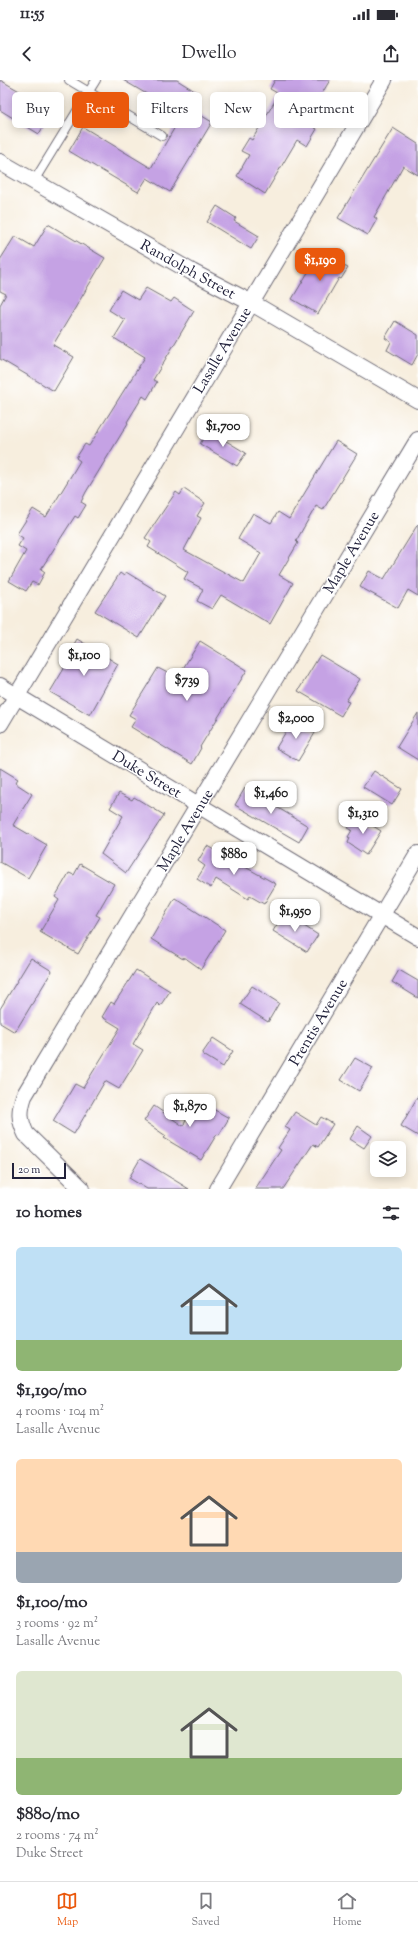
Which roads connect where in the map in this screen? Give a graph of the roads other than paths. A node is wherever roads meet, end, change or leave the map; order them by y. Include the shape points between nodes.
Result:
1 (69, 80) edge
2 (96, 80) edge
3 (384, 80) edge
4 (89, 92) joint
5 (129, 116) edge
6 (72, 120) edge
7 (162, 136) dead end
8 (0, 162) edge
9 (34, 181) junction
10 (250, 302) junction
11 (418, 400) edge
12 (418, 440) edge
13 (0, 686) edge
14 (17, 696) junction
15 (0, 724) edge
16 (200, 806) junction
17 (418, 854) edge
18 (382, 915) junction
19 (418, 937) edge
20 (82, 1189) edge
21 (218, 1189) edge

1 - 4 lane
2 - 4 lane
3 - 10 street, Lasalle Avenue
5 - 7 lane
6 - 9 lane
8 - 9 street, Randolph Street
9 - 10 street, Randolph Street via 192,272
10 - 11 street, Randolph Street
10 - 14 street, Lasalle Avenue
12 - 16 street, Maple Avenue
13 - 14 street, Duke Street
14 - 15 street, Lasalle Avenue
14 - 16 street, Duke Street
16 - 18 street, Duke Street
16 - 20 street, Maple Avenue via 24,1096 20,1108 21,1123 26,1134
17 - 18 street, Prentis Avenue
18 - 19 street, Duke Street
18 - 21 street, Prentis Avenue

